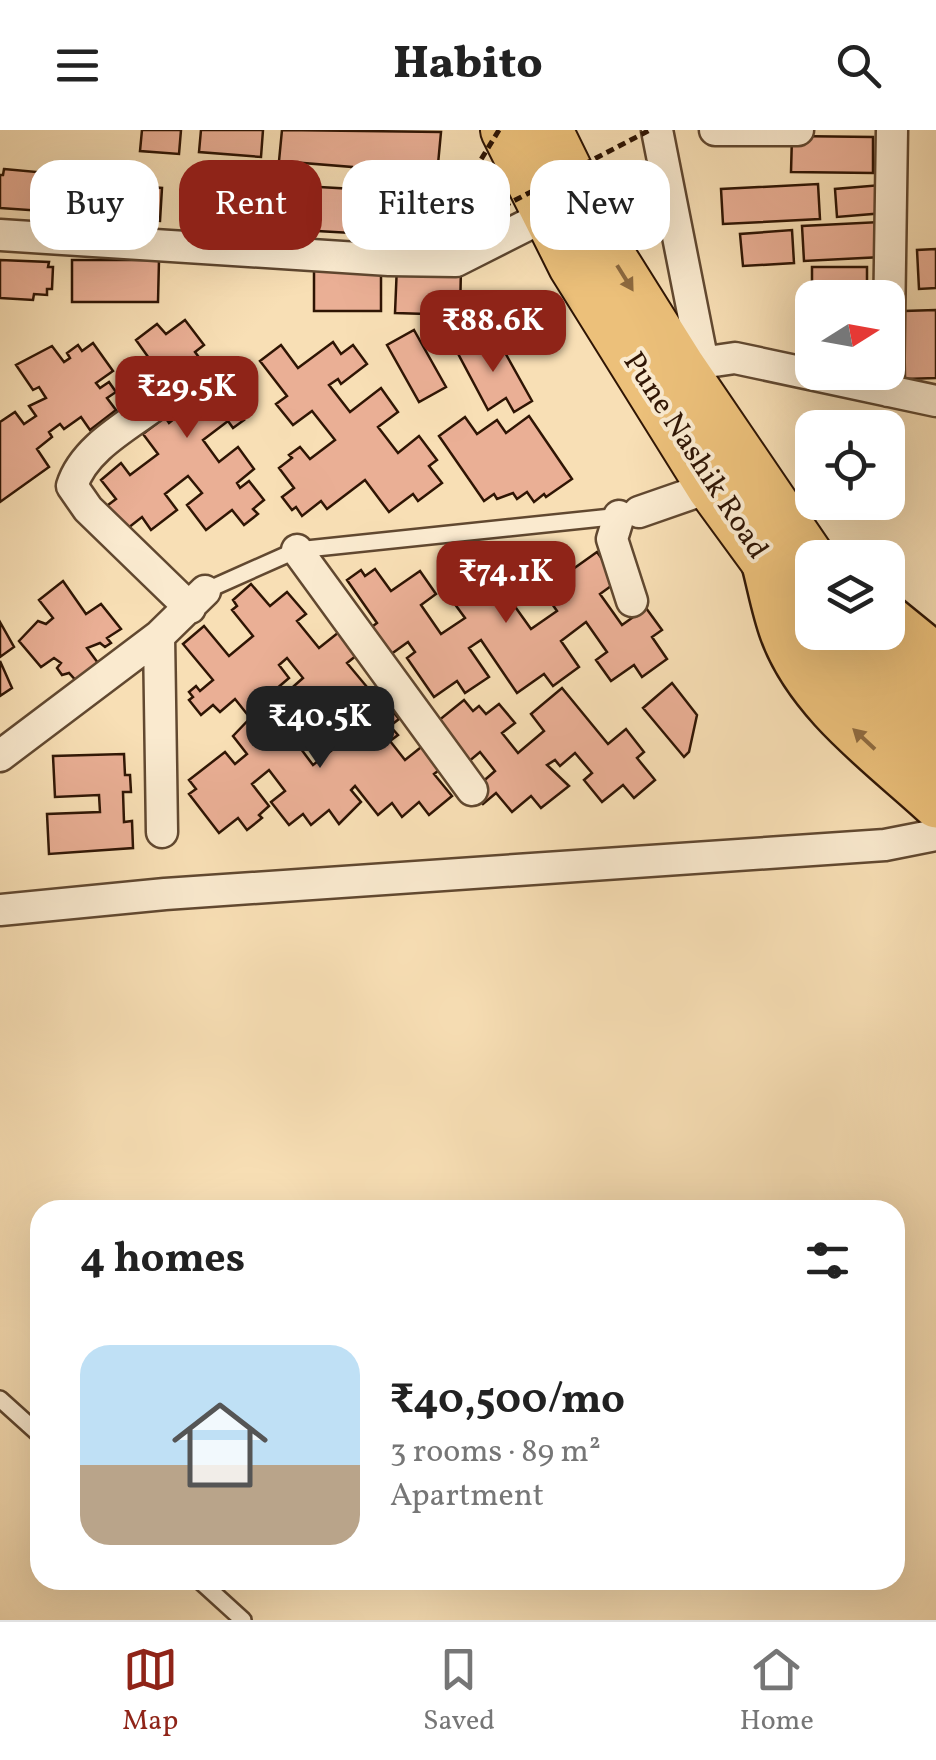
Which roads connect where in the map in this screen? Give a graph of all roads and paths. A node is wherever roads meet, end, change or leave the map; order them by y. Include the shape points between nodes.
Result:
1 (502, 130) edge
2 (548, 130) edge
3 (650, 130) edge
4 (658, 130) edge
5 (716, 130) edge
6 (798, 130) edge
7 (892, 130) edge
8 (530, 183) edge
9 (530, 224) edge
10 (0, 236) edge
11 (565, 250) edge
12 (692, 364) junction
13 (888, 391) junction
14 (162, 400) dead end
15 (936, 402) edge
16 (710, 487) junction
17 (629, 514) junction
18 (297, 550) junction
19 (795, 552) edge
20 (795, 556) edge
21 (795, 579) edge
22 (197, 600) junction
23 (632, 601) dead end
24 (905, 632) edge
25 (160, 636) junction
26 (832, 650) edge
27 (879, 650) edge
28 (936, 657) edge
29 (936, 707) edge
30 (0, 756) edge
31 (936, 760) edge
32 (472, 790) dead end
33 (936, 805) edge
34 (162, 832) dead end
35 (936, 836) edge
36 (0, 910) edge
37 (0, 1399) edge
38 (30, 1426) edge
39 (210, 1590) edge
40 (243, 1620) edge

1 - 3 path, bridge via 462,189 480,219
1 - 8 highway, Pune Nashik Road
2 -> 12 highway, Pune Nashik Road via 606,248
4 - 12 street
5 - 6 street
7 - 13 street
9 - 10 street via 456,261
11 - 16 highway, Pune Nashik Road
12 - 13 street via 735,358
12 - 19 highway, Pune Nashik Road
13 - 15 street
14 - 22 street via 93,452 72,486 88,510
16 - 17 street
16 - 20 highway, Pune Nashik Road
17 - 18 lane
17 - 23 street via 612,539
18 - 22 lane
18 - 32 street
33 -> 21 main road via 836,713 808,676 784,634
22 - 25 street
24 - 28 main road
25 - 30 street
25 - 34 street
26 - 31 highway, Pune Nashik Road via 862,690
27 - 29 highway
35 - 36 street
37 - 38 lane
39 - 40 lane

